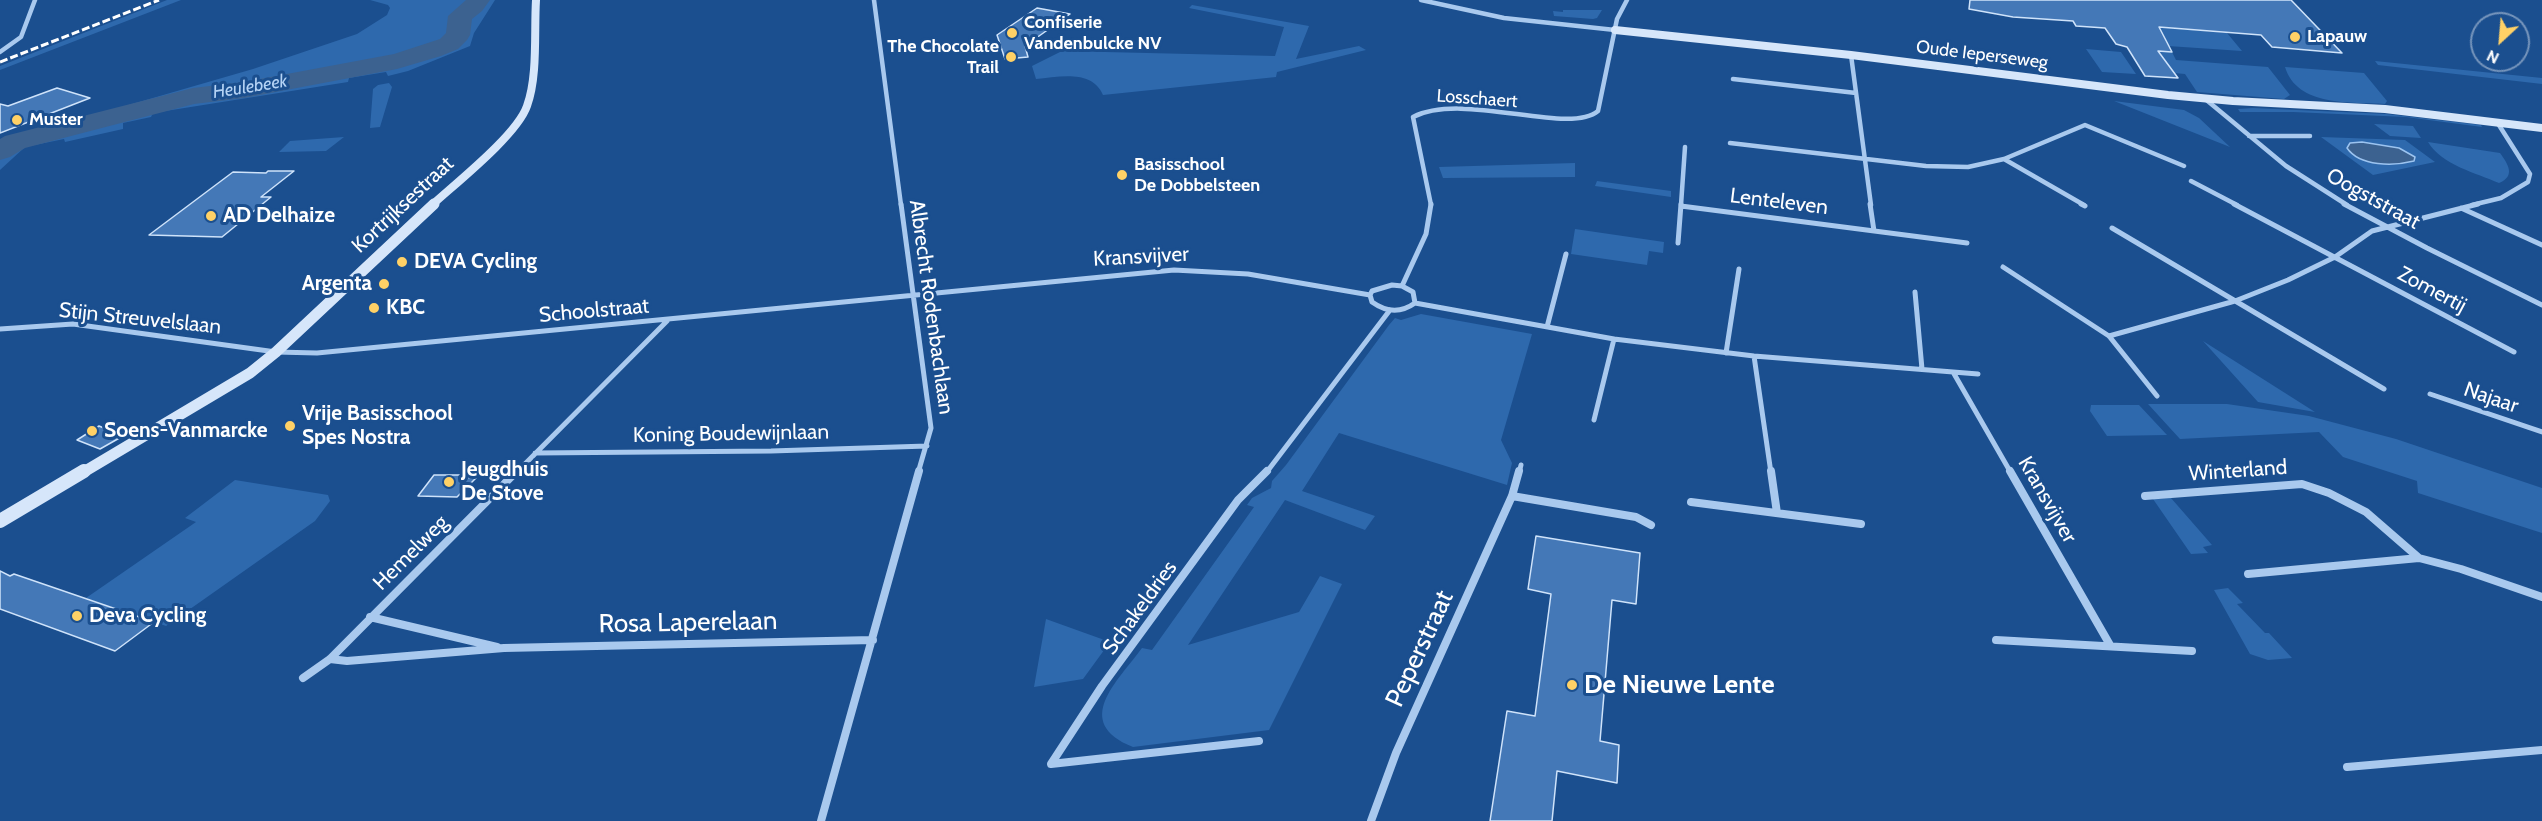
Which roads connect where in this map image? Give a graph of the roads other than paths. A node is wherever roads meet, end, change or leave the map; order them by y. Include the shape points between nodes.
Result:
1 (35, 0) edge
2 (536, 0) edge
3 (874, 0) edge
4 (1420, 0) edge
5 (1628, 0) edge
6 (1615, 30) junction
7 (0, 52) edge
8 (1851, 55) junction
9 (1733, 79) dead end
10 (1856, 93) junction
11 (2204, 98) junction
12 (2497, 122) junction
13 (2542, 128) edge
14 (2249, 136) junction
15 (2310, 136) dead end
16 (1730, 143) dead end
17 (1685, 147) dead end
18 (1864, 159) junction
19 (2004, 159) junction
20 (2184, 166) dead end
21 (2191, 181) dead end
22 (1681, 206) junction
23 (2085, 206) dead end
24 (2460, 207) junction
25 (2112, 228) dead end
26 (2387, 228) junction
27 (1874, 231) junction
28 (1678, 243) dead end
29 (1967, 243) dead end
30 (2542, 245) edge
31 (1566, 254) dead end
32 (2335, 258) junction
33 (2003, 267) dead end
34 (1739, 269) dead end
35 (1402, 286) junction
36 (1915, 292) dead end
37 (1370, 295) junction
38 (914, 296) junction
39 (2235, 301) junction
40 (1415, 303) junction
41 (2542, 305) edge
42 (1390, 310) junction
43 (667, 321) junction
44 (1547, 327) junction
45 (0, 329) edge
46 (2109, 336) junction
47 (1614, 339) junction
48 (276, 352) junction
49 (2514, 352) dead end
50 (1726, 353) junction
51 (1754, 356) junction
52 (1922, 369) junction
53 (1953, 372) junction
54 (1977, 374) dead end
55 (2384, 389) dead end
56 (2430, 394) dead end
57 (2157, 396) dead end
58 (1594, 420) dead end
59 (2542, 432) edge
60 (927, 446) junction
61 (536, 453) junction
62 (1521, 465) dead end
63 (1512, 496) junction
64 (2145, 496) dead end
65 (1691, 502) dead end
66 (1777, 513) junction
67 (0, 521) edge
68 (1861, 524) dead end
69 (1651, 525) dead end
70 (2419, 558) junction
71 (2248, 574) dead end
72 (2542, 597) edge
73 (370, 617) junction
74 (873, 640) junction
75 (1996, 640) dead end
76 (2110, 645) junction
77 (504, 648) junction
78 (2192, 651) dead end
79 (330, 658) junction
80 (303, 678) dead end
81 (1260, 741) dead end
82 (2542, 750) edge
83 (2347, 767) dead end
84 (821, 821) edge
85 (1371, 821) edge

1 - 7 street via 21,37
2 - 48 street, Kortrijksestraat via 532,80 527,107 520,119
3 - 38 street, Albrecht Rodenbachlaan
4 - 6 street, Oude Ieperseweg via 1503,18
5 - 6 street
6 - 8 street, Oude Ieperseweg
6 - 35 street, Losschaert via 1598,111 1592,116 1573,120 1446,107 1424,110 1413,117 1432,208
8 - 10 street
8 - 11 street, Oude Ieperseweg
9 - 10 street
10 - 18 street
11 - 12 street, Oude Ieperseweg via 2385,109
11 - 14 street, Oogststraat
12 - 13 street, Oude Ieperseweg
12 - 24 street via 2529,174 2528,182 2501,198
14 - 15 street
14 - 26 street, Oogststraat via 2315,187
16 - 18 street
17 - 22 street
18 - 19 street via 1949,168
18 - 27 street
19 - 20 street via 2085,125
19 - 23 street
21 - 32 street, Zomertij
22 - 27 street, Lenteleven
22 - 28 street
24 - 26 street
24 - 30 street
25 - 39 street
26 - 32 street via 2372,231
26 - 41 street, Oogststraat
27 - 29 street, Lenteleven
31 - 44 street
32 - 39 street
32 - 49 street, Zomertij
33 - 46 street
34 - 50 street
35 - 37 street via 1384,286
35 - 40 street via 1413,292
36 - 52 street
37 - 38 street, Kransvijver via 1248,274 1174,270
37 - 42 street via 1372,303
38 - 43 street, Schoolstraat
38 - 60 street, Albrecht Rodenbachlaan via 931,428
39 - 46 street
39 - 55 street
40 - 42 street via 1405,309
40 - 44 street
42 - 81 street, Schakeldries via 1260,481 1238,500 1102,686 1051,764
43 - 48 street, Schoolstraat via 316,353
43 - 61 street, Hemelweg
44 - 47 street
45 - 48 street, Stijn Streuvelslaan via 73,324
46 - 57 street
47 - 50 street
47 - 58 street
48 - 67 street, Kortrijksestraat via 209,399
50 - 51 street
51 - 52 street
51 - 66 street
52 - 53 street
53 - 54 street
53 - 76 street, Kransvijver
56 - 59 street, Najaar
60 - 61 street, Koning Boudewijnlaan
60 - 74 street, Albrecht Rodenbachlaan
61 - 73 street, Hemelweg
62 - 63 street, Peperstraat
63 - 69 street via 1636,517
63 - 85 street, Peperstraat via 1396,753
64 - 70 street, Winterland via 2302,484 2366,512
65 - 66 street
66 - 68 street
70 - 71 street, Winterland
70 - 72 street, Winterland
73 - 77 street, Rosa Laperelaan
73 - 79 street, Hemelweg
74 - 77 street, Rosa Laperelaan
74 - 84 street, Albrecht Rodenbachlaan
75 - 76 street
76 - 78 street
77 - 79 street, Rosa Laperelaan via 347,661
79 - 80 street, Hemelweg
82 - 83 street

